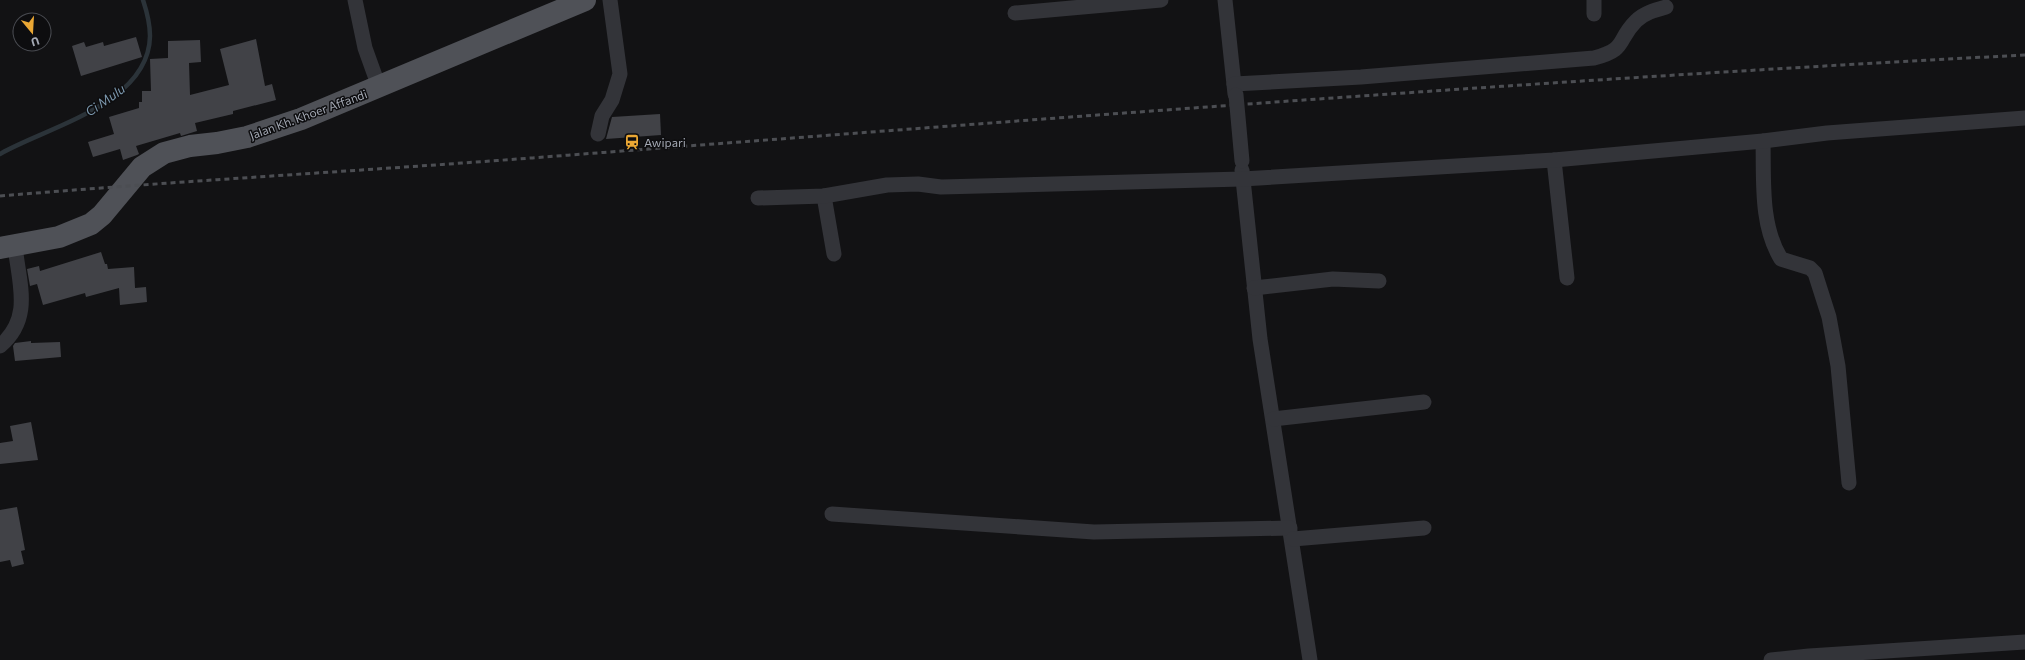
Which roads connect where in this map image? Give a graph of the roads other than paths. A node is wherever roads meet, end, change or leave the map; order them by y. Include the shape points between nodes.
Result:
1 (355, 0) edge
2 (585, 0) edge
3 (610, 0) edge
4 (1161, 0) edge
5 (1225, 0) edge
6 (1666, 7) dead end
7 (1015, 13) dead end
8 (379, 87) junction
9 (1235, 89) junction
10 (2025, 118) edge
11 (598, 134) dead end
12 (1762, 141) junction
13 (1554, 160) junction
14 (1242, 179) junction
15 (824, 196) junction
16 (758, 198) dead end
17 (7, 247) edge
18 (834, 254) dead end
19 (1567, 278) dead end
20 (1379, 282) dead end
21 (1254, 288) junction
22 (0, 346) edge
23 (1424, 402) dead end
24 (1273, 419) junction
25 (1849, 483) dead end
26 (832, 514) dead end
27 (1424, 528) dead end
28 (1291, 534) junction
29 (2025, 642) edge
30 (1809, 658) edge
31 (1310, 660) edge
32 (1771, 660) edge

1 - 8 street via 365,48
2 - 8 main road, Jalan Kh. Khoer Affandi
3 - 11 street via 620,74 612,100 602,116
4 - 7 street
5 - 9 street
6 - 9 street via 1646,13 1628,30 1618,48 1594,58
8 - 17 main road, Jalan Kh. Khoer Affandi via 269,131 217,144 190,146 164,153 142,167 102,215 91,224 59,237
9 - 14 street, bridge
10 - 12 street via 1827,133
12 - 13 street
12 - 25 street via 1766,215 1770,238 1781,259 1810,268 1815,273 1829,316 1838,366
13 - 14 street
13 - 19 street
14 - 15 street via 941,188 918,184 887,185
14 - 21 street
15 - 16 street
15 - 18 street
17 - 22 street via 21,314 11,336
20 - 21 street via 1333,279
21 - 24 street
23 - 24 street
24 - 28 street
26 - 28 street via 1094,532
27 - 28 street
28 - 31 street
29 - 30 street
30 - 32 street

